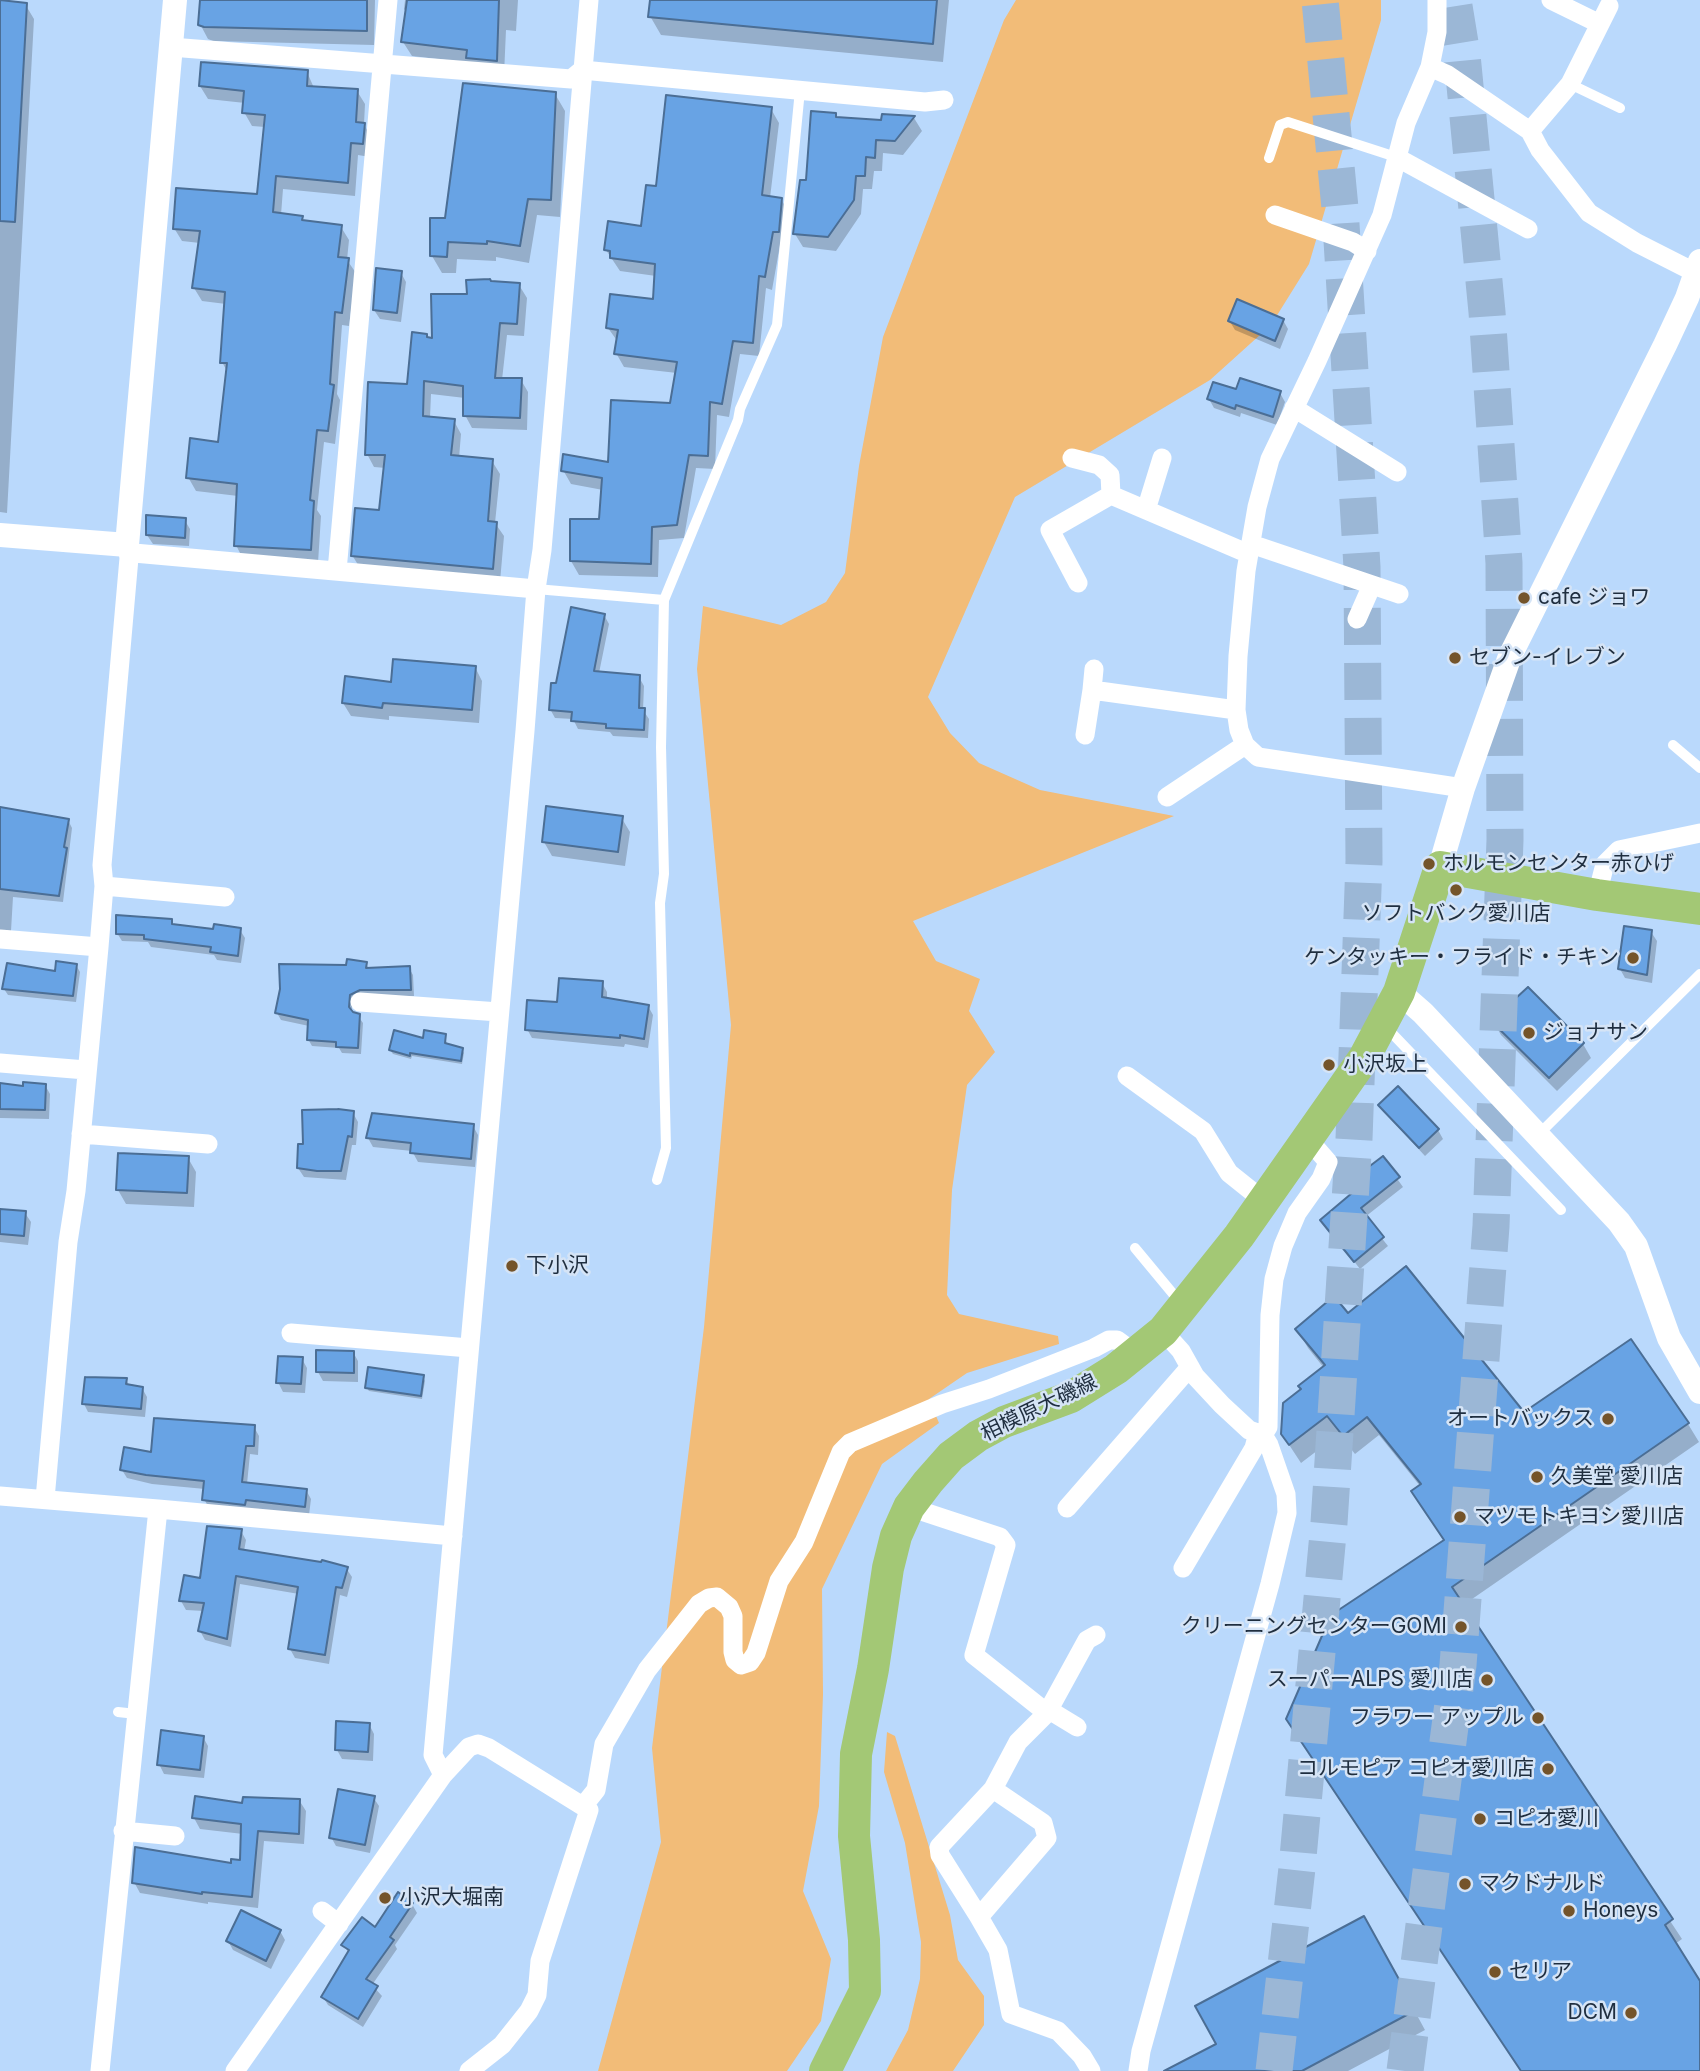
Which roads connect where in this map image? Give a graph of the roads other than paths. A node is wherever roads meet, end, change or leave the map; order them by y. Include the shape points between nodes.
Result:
1 (175, 0) edge
2 (388, 0) edge
3 (589, 0) edge
4 (1437, 0) edge
5 (1550, 0) edge
6 (1609, 6) dead end
7 (1600, 24) junction
8 (171, 47) junction
9 (382, 63) junction
10 (1430, 67) junction
11 (582, 70) junction
12 (1570, 84) junction
13 (800, 90) junction
14 (944, 100) dead end
15 (1619, 108) dead end
16 (1530, 131) junction
17 (1395, 157) junction
18 (1269, 158) dead end
19 (1275, 215) dead end
20 (1528, 229) dead end
21 (1367, 251) junction
22 (1699, 270) edge
23 (1294, 408) junction
24 (1072, 458) dead end
25 (1162, 458) dead end
26 (1397, 472) dead end
27 (1111, 495) junction
28 (1146, 509) junction
29 (0, 535) edge
30 (127, 545) junction
31 (1250, 550) junction
32 (337, 571) junction
33 (1078, 583) dead end
34 (1372, 585) junction
35 (536, 589) junction
36 (1399, 594) dead end
37 (664, 600) junction
38 (1357, 619) dead end
39 (1094, 669) dead end
40 (1093, 690) junction
41 (1236, 710) junction
42 (1085, 735) dead end
43 (1673, 745) dead end
44 (1245, 746) junction
45 (1700, 768) edge
46 (1463, 788) junction
47 (1167, 797) dead end
48 (1700, 833) edge
49 (1440, 867) junction
50 (104, 886) junction
51 (1597, 895) junction
52 (225, 897) dead end
53 (1700, 909) edge
54 (0, 939) edge
55 (99, 947) junction
56 (1700, 974) edge
57 (1399, 992) junction
58 (372, 1009) dead end
59 (499, 1012) junction
60 (1382, 1023) junction
61 (0, 1063) edge
62 (86, 1070) junction
63 (1127, 1076) dead end
64 (81, 1134) junction
65 (1538, 1134) junction
66 (1308, 1139) junction
67 (208, 1144) dead end
68 (657, 1180) dead end
69 (1264, 1201) junction
70 (1561, 1210) dead end
71 (1135, 1248) dead end
72 (1185, 1303) junction
73 (1163, 1331) junction
74 (291, 1333) dead end
75 (469, 1348) junction
76 (1136, 1354) junction
77 (1190, 1367) junction
78 (1700, 1392) edge
79 (1261, 1434) junction
80 (0, 1496) edge
81 (45, 1499) junction
82 (909, 1507) junction
83 (1067, 1508) dead end
84 (158, 1509) junction
85 (453, 1536) junction
86 (1183, 1568) dead end
87 (1096, 1635) dead end
88 (1047, 1713) junction
89 (1077, 1727) dead end
90 (443, 1775) junction
91 (993, 1789) junction
92 (584, 1805) junction
93 (123, 1831) junction
94 (175, 1836) dead end
95 (322, 1910) dead end
96 (979, 1917) junction
97 (339, 1924) junction
98 (1082, 2067) edge
99 (100, 2071) edge
100 (235, 2071) edge
101 (469, 2071) edge
102 (825, 2071) edge
103 (1138, 2071) edge

1 - 8 street
2 - 9 street
3 - 11 street
4 - 10 street
5 - 7 street
6 - 7 street
7 - 12 street
8 - 9 street
8 - 30 street
9 - 11 street via 571,79
9 - 32 street
10 - 16 street
10 - 17 street
11 - 13 street
11 - 35 street
12 - 15 lane
12 - 16 street
13 - 14 street
13 - 37 lane via 777,325
16 - 22 street via 1589,213 1637,243
17 - 18 lane via 1288,122 1280,125
17 - 20 street
17 - 21 street via 1382,215
19 - 21 street
21 - 23 street
22 - 46 street via 1510,656
23 - 26 street
23 - 31 street via 1270,459
24 - 27 street via 1099,465 1111,475
25 - 28 street
27 - 28 street
27 - 33 street via 1045,523
28 - 31 street
29 - 30 street
30 - 32 street via 134,552
30 - 50 street
31 - 34 street via 1260,547
31 - 41 street
32 - 35 street
34 - 36 street
34 - 38 street
35 - 37 lane
35 - 59 street
37 - 68 lane via 664,874 660,902 666,1148
39 - 40 street
40 - 41 street
40 - 42 street
41 - 44 street
43 - 45 lane
44 - 46 street via 1258,757 1283,763
44 - 47 street
46 - 49 street
48 - 51 street via 1619,850 1605,864
49 - 51 main road
49 - 57 main road, 相模原大磯線
50 - 52 street
50 - 55 street
51 - 53 main road
54 - 55 street
55 - 62 street
56 - 65 lane
57 - 60 main road, 相模原大磯線
57 - 65 street
58 - 59 street
59 - 75 street
60 - 66 main road, 相模原大磯線 via 1364,1058
60 - 70 lane
61 - 62 street
62 - 64 street
63 - 69 street via 1203,1131 1229,1174
64 - 67 street
64 - 81 street
65 - 78 street via 1636,1246 1669,1338
66 - 69 main road, 相模原大磯線
66 - 79 street via 1328,1162 1297,1213 1273,1279 1268,1427
69 - 72 main road, 相模原大磯線
71 - 72 lane
72 - 73 main road, 相模原大磯線
73 - 76 main road, 相模原大磯線
73 - 77 street
74 - 75 street via 371,1348
75 - 85 street
76 - 82 main road, 相模原大磯線 via 1071,1397 978,1436 951,1456
76 - 92 street via 1117,1340 1109,1340 850,1443 841,1452 804,1542 779,1581 750,1662 741,1665 735,1660 729,1607 717,1597 699,1604 647,1670 604,1744 596,1790
77 - 79 street via 1222,1405 1249,1430
77 - 83 street via 1099,1485
79 - 86 street
79 - 103 street via 1286,1494 1287,1513
80 - 81 street
81 - 84 street
82 - 88 street via 1000,1537 1006,1545 977,1613 974,1655
82 - 102 main road, 相模原大磯線 via 888,1568 856,1754 854,1836 864,1992
84 - 85 street
84 - 93 street via 127,1713
85 - 90 street via 433,1755
87 - 88 street via 1087,1640
88 - 89 street
88 - 91 street via 1018,1742
90 - 92 street via 469,1747 478,1744
90 - 97 street
91 - 96 street via 939,1847
91 - 96 street via 1043,1822 1047,1838
92 - 101 street via 589,1810 540,1961 537,1995 502,2045
93 - 94 street
93 - 99 street
95 - 97 street
96 - 98 street via 998,1950 1011,2014 1058,2031
97 - 100 street

